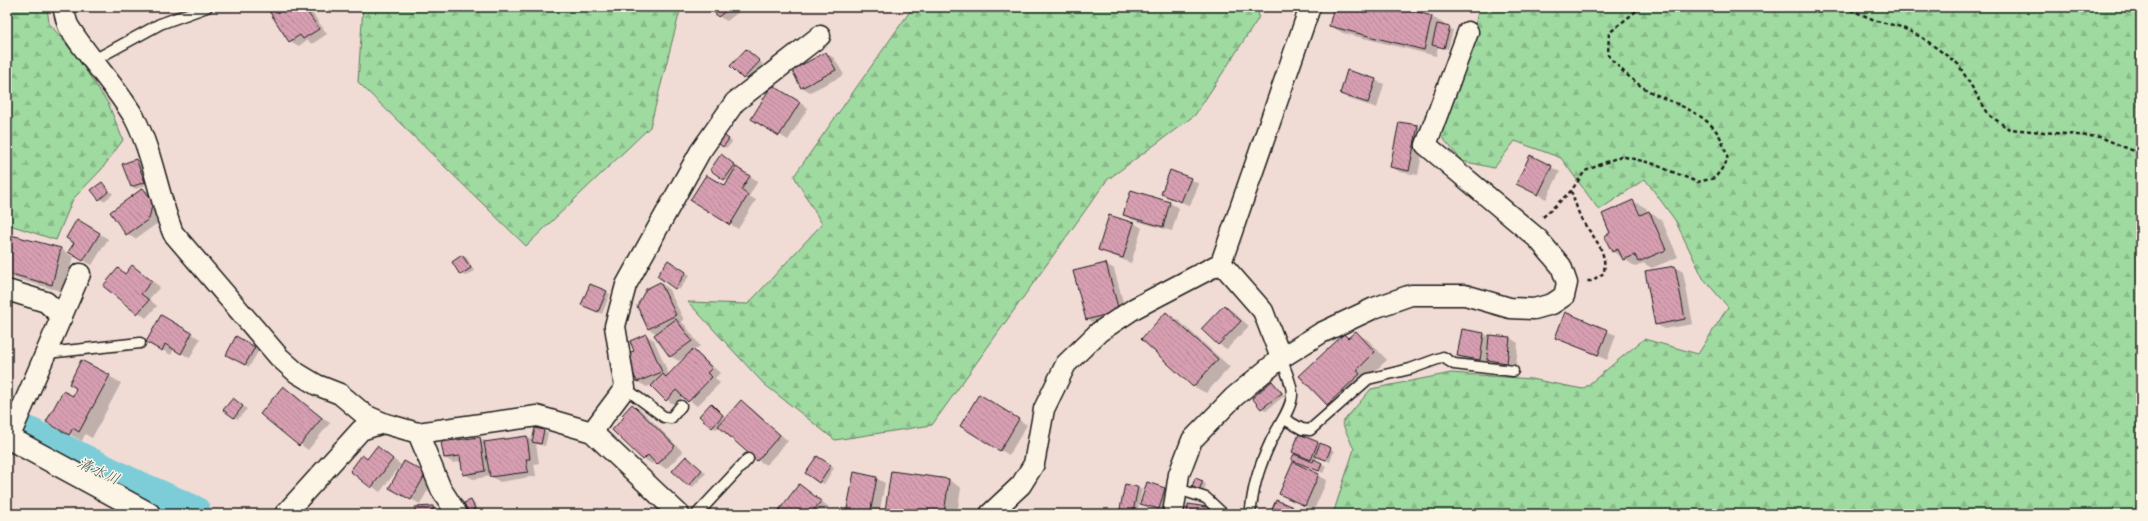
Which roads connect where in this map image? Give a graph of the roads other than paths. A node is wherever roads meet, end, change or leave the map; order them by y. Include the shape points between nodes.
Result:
1 (63, 7) edge
2 (207, 7) edge
3 (1310, 7) edge
4 (1468, 32) dead end
5 (820, 36) dead end
6 (94, 60) junction
7 (1221, 263) junction
8 (80, 274) dead end
9 (7, 290) edge
10 (62, 317) junction
11 (140, 343) dead end
12 (47, 352) junction
13 (1281, 358) junction
14 (1513, 371) dead end
15 (625, 388) junction
16 (681, 406) dead end
17 (1284, 418) junction
18 (383, 423) junction
19 (592, 432) junction
20 (418, 433) junction
21 (8, 438) edge
22 (748, 459) dead end
23 (1178, 489) junction
24 (1251, 508) dead end
25 (149, 514) edge
26 (285, 514) edge
27 (457, 514) edge
28 (679, 514) edge
29 (697, 514) edge
30 (990, 514) edge
31 (1173, 514) edge
32 (1223, 514) edge

1 - 6 street via 68,26
2 - 6 lane via 160,24
3 - 7 street
4 - 13 street via 1426,145 1529,232 1561,266 1567,283 1564,296 1552,304 1534,309 1510,308 1465,295 1411,295 1374,308 1321,333
5 - 15 street via 735,102 700,152 676,194 626,285 614,326
6 - 18 street via 134,119 173,233 279,357 297,373 340,394 365,415
7 - 13 street via 1263,311
7 - 30 street via 1135,308 1099,332 1066,364 1044,409 1034,464 1021,485
8 - 10 street
9 - 10 street via 46,302
10 - 12 street
11 - 12 lane
12 - 21 street
13 - 17 lane via 1292,394
13 - 23 street via 1234,397 1192,440 1179,474
14 - 17 lane via 1454,364 1443,357 1410,369 1368,379 1310,430 1302,429
15 - 16 lane via 664,416 671,418
15 - 19 street
17 - 24 lane via 1271,441 1254,482
18 - 20 street
18 - 26 street via 361,430
19 - 20 street via 537,416
19 - 28 street
20 - 27 street via 441,488
21 - 25 street
22 - 29 lane
23 - 31 street
23 - 32 lane via 1206,498

